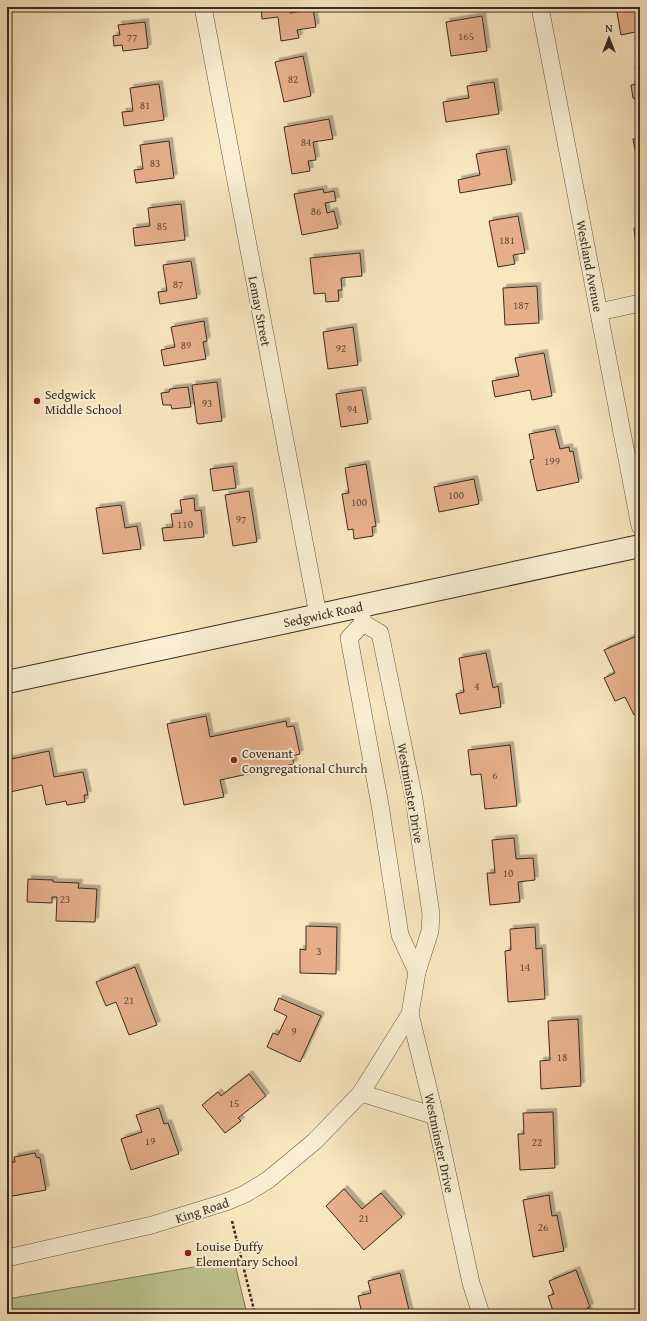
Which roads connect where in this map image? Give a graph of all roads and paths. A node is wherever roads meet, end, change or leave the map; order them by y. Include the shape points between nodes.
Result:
1 (203, 7) edge
2 (540, 7) edge
3 (640, 303) edge
4 (599, 312) junction
5 (640, 526) edge
6 (640, 546) edge
7 (318, 615) junction
8 (362, 615) junction
9 (7, 682) edge
10 (417, 972) junction
11 (410, 1014) junction
12 (361, 1093) junction
13 (435, 1116) junction
14 (230, 1214) dead end
15 (7, 1258) edge
16 (255, 1314) edge
17 (481, 1314) edge

1 - 7 street, Lemay Street
2 - 4 street, Westland Avenue
3 - 4 street
4 - 5 street, Westland Avenue
6 - 8 main road, Sedgwick Road
7 - 8 main road, Sedgwick Road
7 - 9 main road, Sedgwick Road
8 - 10 street via 350,638 400,936
8 - 10 street, Westminster Drive via 380,633 414,799 431,914 430,931
10 - 11 street, Westminster Drive
11 - 12 street, King Road
11 - 13 street, Westminster Drive
12 - 13 street
12 - 15 street, King Road via 315,1141 268,1180 245,1194 152,1225
13 - 17 street, Westminster Drive via 471,1283
14 - 16 path

